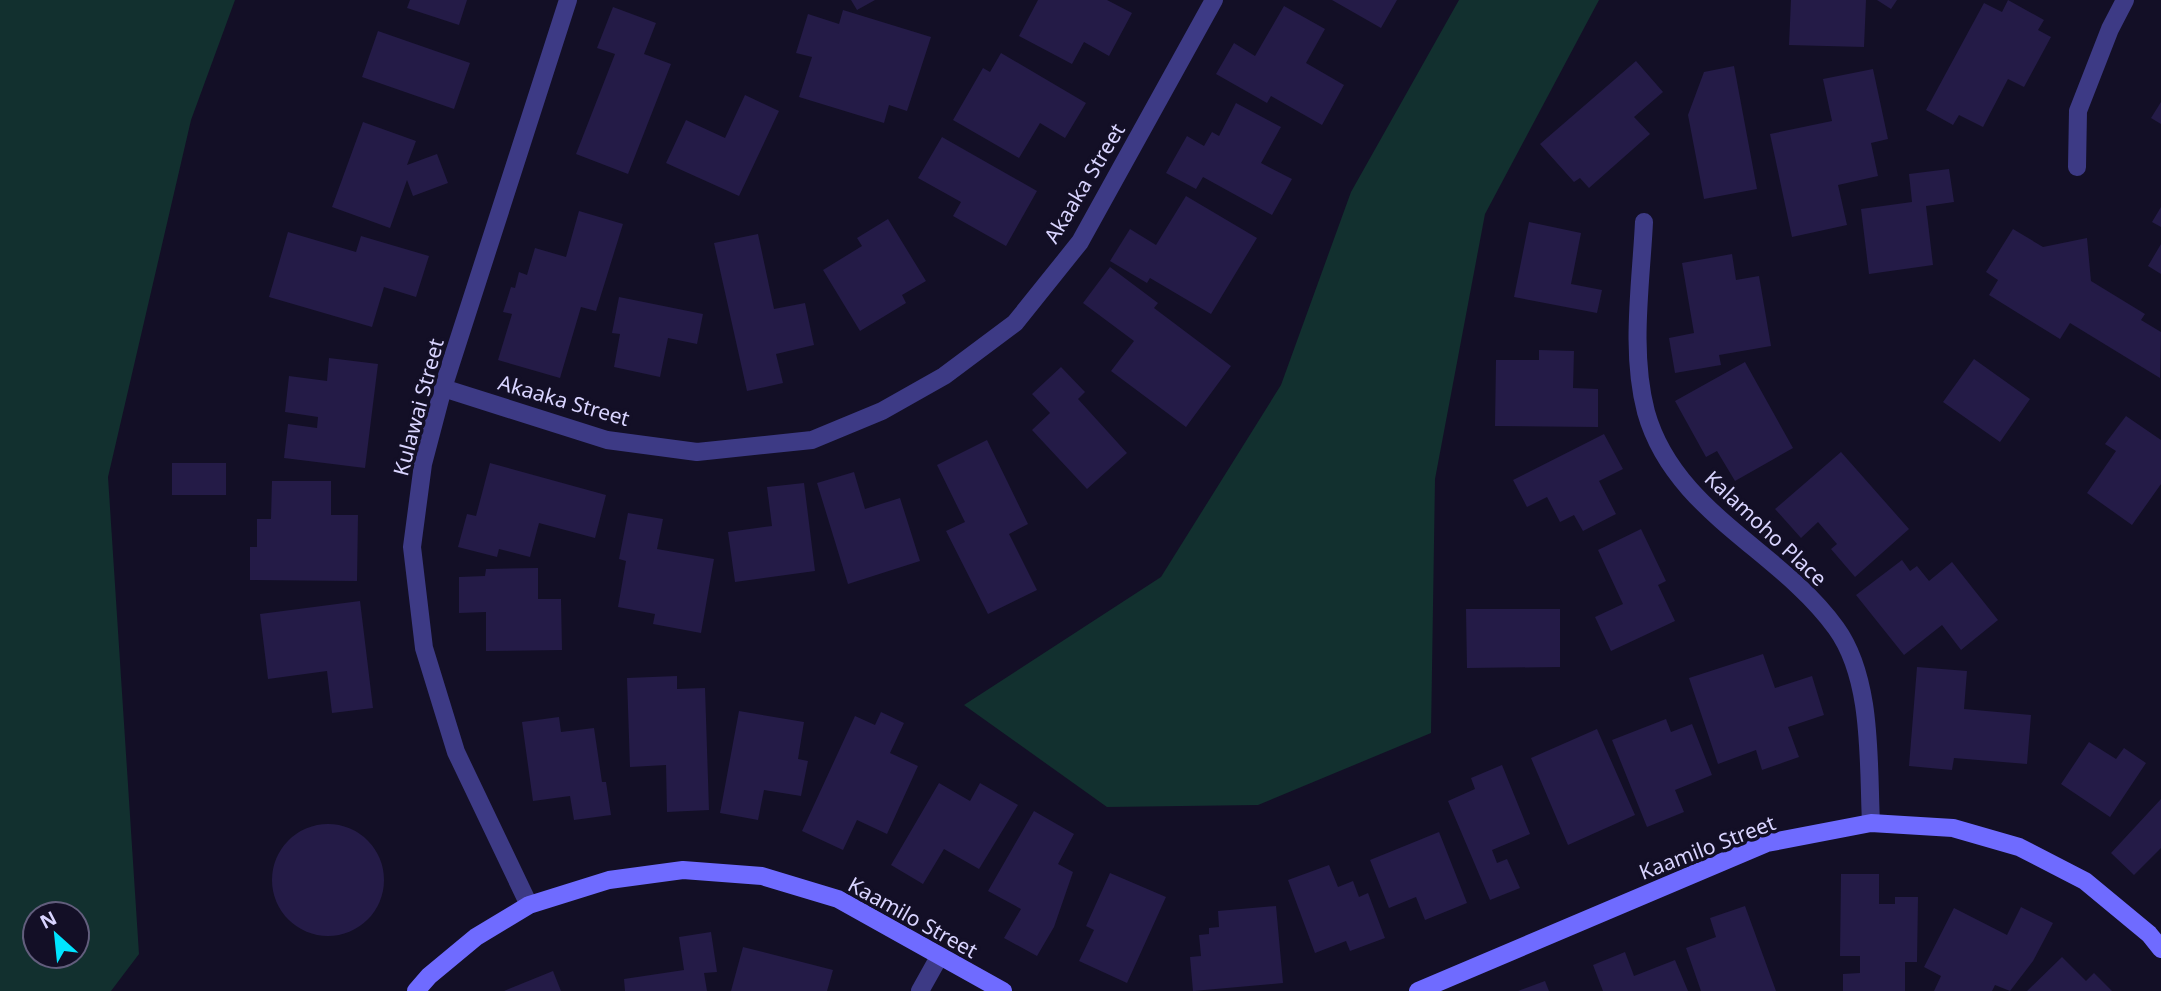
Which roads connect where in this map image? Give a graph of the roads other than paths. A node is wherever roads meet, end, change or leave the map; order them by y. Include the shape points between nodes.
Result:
1 (568, 0) edge
2 (1214, 0) edge
3 (2125, 0) edge
4 (2077, 167) dead end
5 (1644, 222) dead end
6 (443, 388) junction
7 (1871, 823) junction
8 (529, 905) junction
9 (2161, 949) edge
10 (939, 957) junction
11 (416, 991) edge
12 (920, 991) edge
13 (1003, 991) edge
14 (1418, 991) edge

1 - 6 street, Kulawai Street
2 - 6 street, Akaaka Street via 1080,242 1024,313 944,376 882,411 812,440 697,452 607,440
3 - 4 street via 2078,111
5 - 7 street, Kalamoho Place via 1637,357 1647,412 1666,459 1699,502 1793,582 1837,629 1864,690
6 - 8 street, Kulawai Street via 423,464 412,547 425,648 456,752
7 - 9 street, Kaamilo Street via 1953,828 2019,847 2085,881
7 - 14 street, Kaamilo Street via 1767,843
8 - 10 street, Kaamilo Street via 609,880 683,870 762,876 838,899
8 - 11 street, Kaamilo Street via 476,937
10 - 12 street
10 - 13 street, Kaamilo Street

